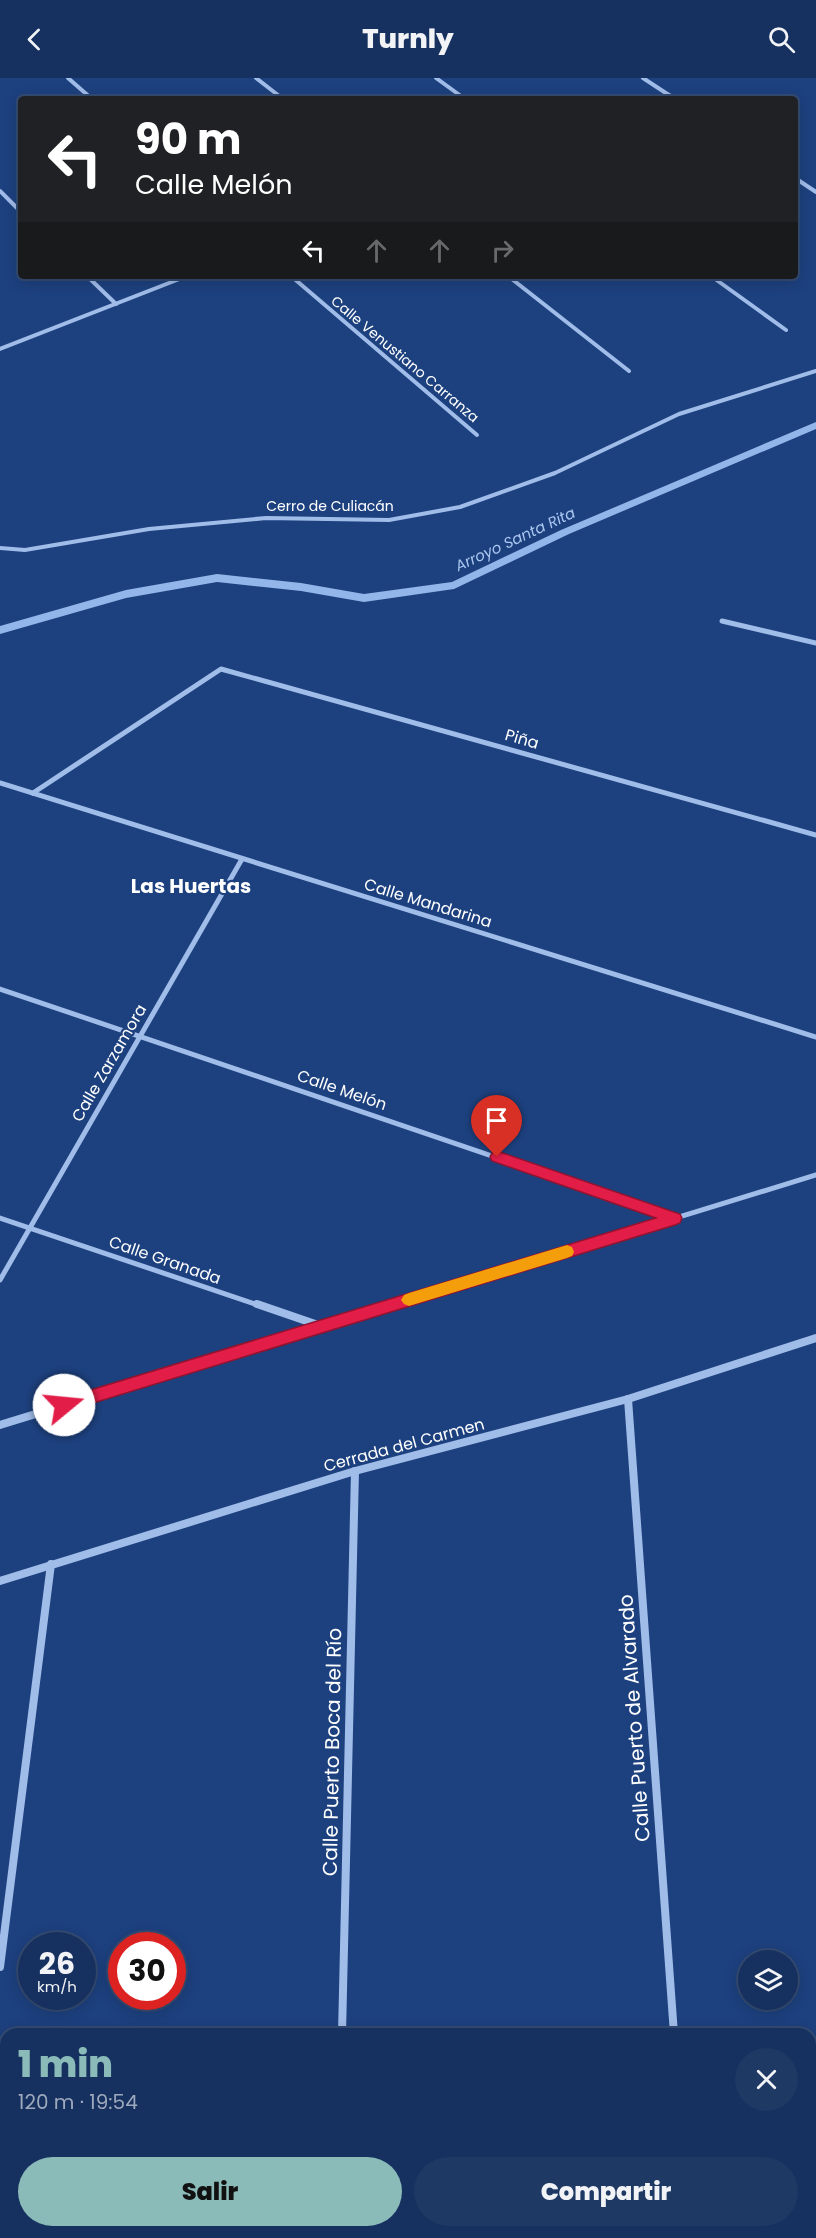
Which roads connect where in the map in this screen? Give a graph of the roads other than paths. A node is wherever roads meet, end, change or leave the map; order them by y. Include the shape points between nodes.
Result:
1 (68, 78) edge
2 (256, 78) edge
3 (435, 78) edge
4 (643, 78) edge
5 (669, 95) edge
6 (89, 96) edge
7 (279, 96) edge
8 (461, 96) edge
9 (798, 180) edge
10 (0, 191) edge
11 (816, 192) edge
12 (18, 209) edge
13 (90, 279) edge
14 (179, 279) edge
15 (295, 279) edge
16 (512, 279) edge
17 (715, 279) edge
18 (116, 304) junction
19 (786, 330) dead end
20 (0, 349) edge
21 (629, 371) dead end
22 (816, 371) edge
23 (477, 435) dead end
24 (0, 548) edge
25 (722, 621) dead end
26 (816, 643) edge
27 (0, 783) edge
28 (33, 793) junction
29 (816, 835) edge
30 (242, 859) junction
31 (0, 989) edge
32 (141, 1035) junction
33 (816, 1037) edge
34 (816, 1175) edge
35 (0, 1218) edge
36 (675, 1218) junction
37 (30, 1228) junction
38 (0, 1280) edge
39 (321, 1326) junction
40 (816, 1338) edge
41 (628, 1399) junction
42 (0, 1425) edge
43 (355, 1471) junction
44 (51, 1564) junction
45 (0, 1581) edge
46 (0, 1967) edge
47 (342, 2028) edge
48 (674, 2028) edge

1 - 6 street
2 - 7 street
3 - 8 street
4 - 5 street
9 - 11 street
10 - 12 street
13 - 18 street
14 - 18 street
15 - 23 street, Calle Venustiano Carranza
16 - 21 street
17 - 19 street
18 - 20 street
22 - 24 street, Cerro de Culiacán via 679,414 555,473 460,507 389,520 266,518 149,529 25,550
25 - 26 street
27 - 28 street, Calle Mandarina
28 - 29 street, Piña via 220,669
28 - 30 street, Calle Mandarina
30 - 32 street, Calle Zarzamora
30 - 33 street, Calle Mandarina
31 - 32 street, Calle Melón
32 - 36 street, Calle Melón
32 - 37 street, Calle Zarzamora
34 - 36 street
35 - 37 street, Calle Granada
36 - 39 street
37 - 38 street, Calle Zarzamora
37 - 39 street, Calle Granada
39 - 42 street
40 - 41 street, Cerrada del Carmen
41 - 43 street, Cerrada del Carmen
41 - 48 street, Calle Puerto de Alvarado
43 - 44 street, Cerrada del Carmen
43 - 47 street, Calle Puerto Boca del Río
44 - 45 street, Cerrada del Carmen
44 - 46 street

